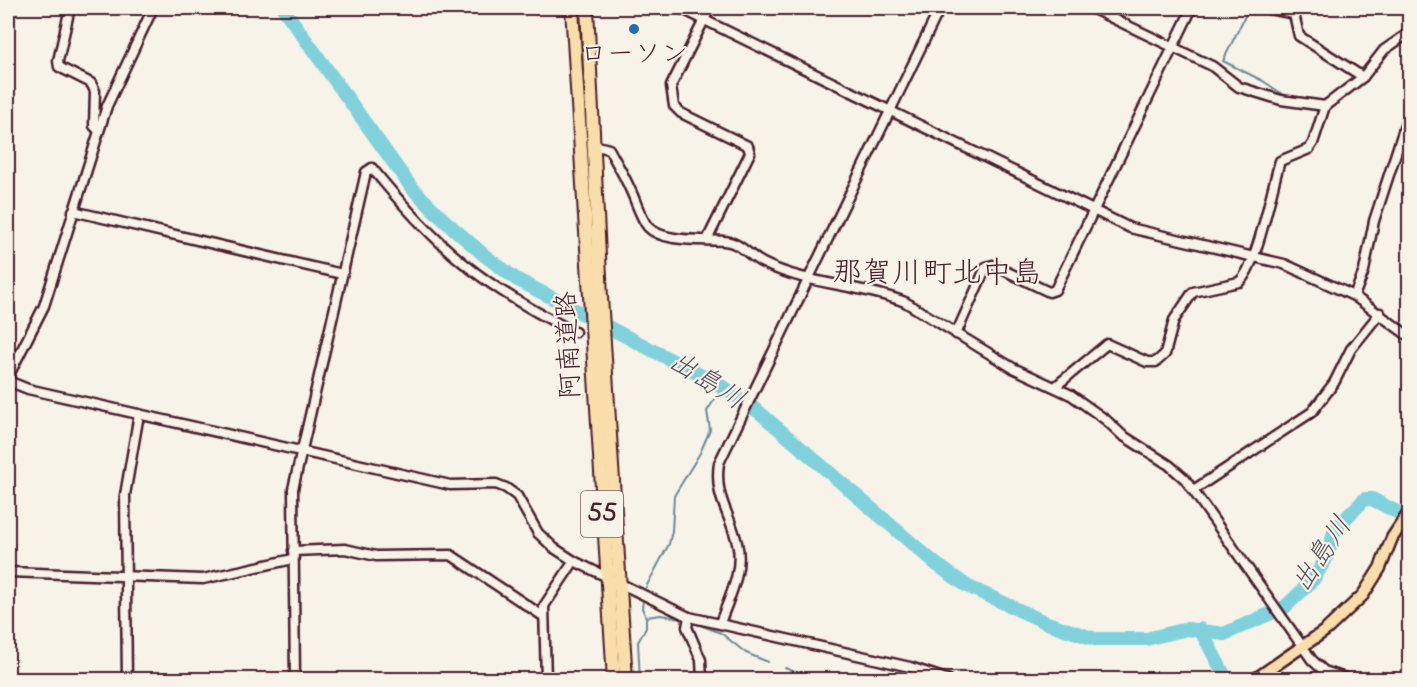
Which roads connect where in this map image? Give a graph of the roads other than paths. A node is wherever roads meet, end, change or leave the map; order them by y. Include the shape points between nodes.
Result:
1 (70, 8) edge
2 (153, 8) edge
3 (572, 8) edge
4 (587, 8) edge
5 (680, 8) edge
6 (711, 8) edge
7 (940, 8) edge
8 (1091, 8) edge
9 (1192, 8) edge
10 (1264, 8) edge
11 (1294, 11) edge
12 (705, 19) junction
13 (1410, 32) edge
14 (1173, 48) junction
15 (1361, 75) junction
16 (1325, 106) junction
17 (1410, 110) edge
18 (890, 111) junction
19 (98, 130) junction
20 (593, 145) junction
21 (73, 211) junction
22 (1094, 211) junction
23 (707, 240) junction
24 (1253, 257) junction
25 (342, 274) junction
26 (808, 278) junction
27 (596, 295) junction
28 (1354, 296) junction
29 (1380, 313) junction
30 (575, 332) dead end
31 (956, 334) junction
32 (1410, 337) edge
33 (600, 350) junction
34 (8, 379) edge
35 (1056, 386) junction
36 (139, 414) junction
37 (303, 451) junction
38 (1195, 489) junction
39 (1407, 516) edge
40 (293, 555) junction
41 (574, 561) junction
42 (8, 572) edge
43 (126, 575) junction
44 (605, 575) junction
45 (621, 584) junction
46 (543, 616) junction
47 (689, 617) junction
48 (720, 623) junction
49 (1304, 646) junction
50 (127, 680) edge
51 (295, 680) edge
52 (546, 680) edge
53 (614, 680) edge
54 (626, 680) edge
55 (702, 680) edge
56 (949, 680) edge
57 (1254, 680) edge
58 (1351, 680) edge

1 - 19 street via 59,68 91,83 95,91 94,126
2 - 19 street via 124,65
3 - 27 highway, 阿南道路 / 55
4 - 20 highway, 阿南道路 / 55
5 - 12 street
6 - 12 street
7 - 18 street
8 - 14 street
9 - 14 street
10 - 11 street
11 - 15 street via 1299,36 1305,43
12 - 18 street
12 - 23 street via 671,86 674,106 748,146 750,153
13 - 15 street via 1383,50
14 - 16 street via 1221,71 1239,87 1281,100
14 - 22 street
15 - 16 street
16 - 24 street via 1309,149 1280,161
17 - 28 street
18 - 22 street
18 - 26 street
19 - 21 street
20 - 23 street via 609,148 648,226 684,239
20 - 27 highway, 阿南道路 / 55
21 - 25 street
21 - 34 street via 44,306
22 - 24 street via 1140,232
22 - 31 street via 1055,290 1049,292 993,265 986,267
23 - 26 street via 740,245 761,262
24 - 28 street via 1284,264
24 - 35 street via 1239,282 1193,292 1174,320 1162,358 1156,362 1147,362 1107,344
25 - 30 street via 363,181 372,168 423,228 454,257 529,310
25 - 37 street
26 - 31 street via 904,302
26 - 48 street via 719,463 719,497 739,557
27 - 33 highway, 阿南道路 / 55
28 - 29 street
29 - 32 street
29 - 38 street via 1351,349 1338,376 1312,412
31 - 35 street via 1013,368
33 - 44 highway, 阿南道路 / 55
33 - 45 highway, 阿南道路 / 55
34 - 36 street via 28,389
35 - 38 street via 1169,465
36 - 37 street
36 - 43 street via 125,482
37 - 40 street via 292,489
37 - 41 street via 450,485 496,484 506,488 518,496 538,533
38 - 49 street
39 - 49 main road via 1363,595
40 - 43 street via 202,579
40 - 46 street via 345,549 376,556 451,555
40 - 51 street
41 - 44 street
41 - 46 street via 544,606
42 - 43 street
43 - 50 street
44 - 45 street
44 - 53 highway, 阿南道路 / 55
45 - 47 street
45 - 54 highway, 阿南道路 / 55
46 - 52 street
47 - 48 street
47 - 55 street via 687,627 701,660
48 - 56 street via 910,667
49 - 57 main road
49 - 58 street via 1324,671

